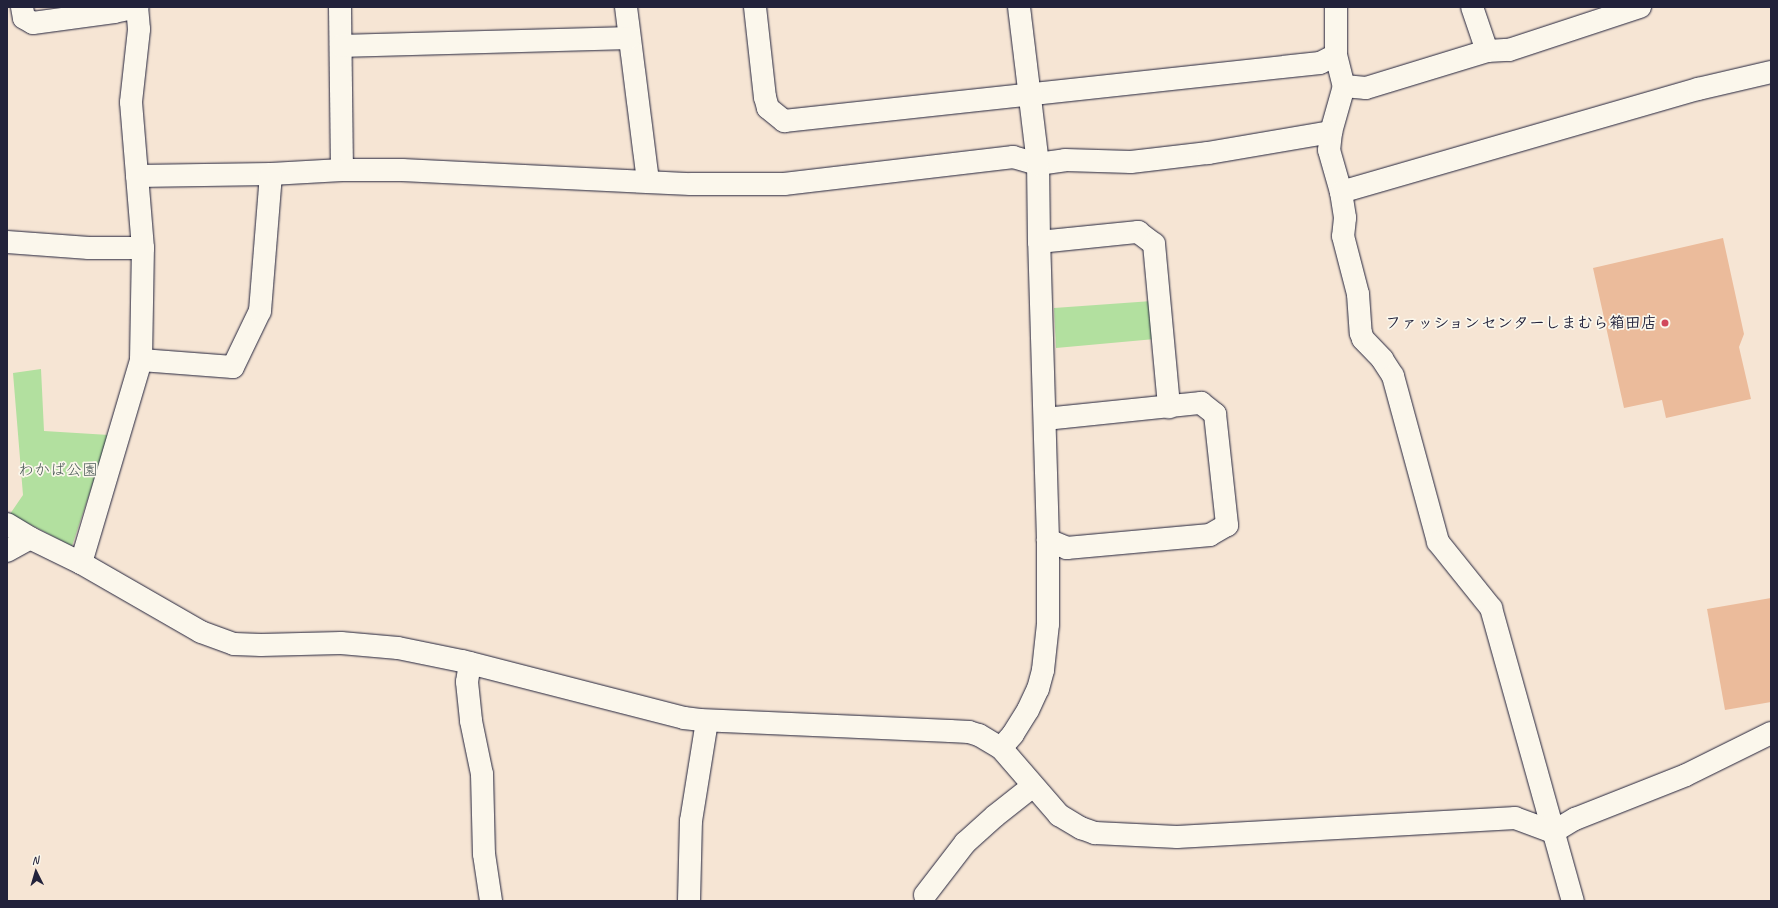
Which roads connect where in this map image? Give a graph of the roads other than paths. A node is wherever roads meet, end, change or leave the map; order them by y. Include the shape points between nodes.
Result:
1 (22, 7) edge
2 (137, 7) edge
3 (340, 7) edge
4 (626, 7) edge
5 (755, 7) edge
6 (1020, 7) edge
7 (1336, 7) edge
8 (1472, 7) edge
9 (1640, 7) edge
10 (629, 38) junction
11 (341, 46) junction
12 (1487, 51) junction
13 (1336, 55) junction
14 (1771, 72) edge
15 (1344, 86) junction
16 (1029, 95) junction
17 (1331, 132) junction
18 (1038, 164) junction
19 (342, 170) junction
20 (271, 174) junction
21 (137, 176) junction
22 (648, 181) junction
23 (1341, 192) junction
24 (7, 242) edge
25 (1039, 242) junction
26 (143, 248) junction
27 (141, 360) junction
28 (1169, 407) junction
29 (1045, 419) junction
30 (7, 524) edge
31 (30, 538) junction
32 (1048, 540) junction
33 (7, 551) edge
34 (81, 563) junction
35 (470, 663) junction
36 (707, 721) junction
37 (1771, 733) edge
38 (1001, 748) junction
39 (1033, 786) junction
40 (1553, 832) junction
41 (925, 895) dead end
42 (491, 901) edge
43 (689, 901) edge
44 (1573, 901) edge

1 - 2 street via 24,18 33,23
2 - 21 street via 138,36 131,102
3 - 11 street
4 - 10 street
5 - 16 street via 764,97 768,108 784,121
6 - 16 street
7 - 13 street
8 - 12 street
9 - 12 street via 1509,50
10 - 11 street
10 - 22 street
11 - 19 street
12 - 15 street via 1366,88
13 - 15 street
13 - 16 street via 1320,63
14 - 23 street via 1698,89
15 - 17 street
16 - 18 street
17 - 18 street via 1208,153 1131,162 1065,160
17 - 23 street via 1329,150
18 - 22 street via 1013,157 777,184
18 - 25 street
19 - 20 street
19 - 22 street via 402,170
20 - 21 street
20 - 27 street via 260,311 233,367
21 - 26 street
23 - 40 street via 1345,218 1343,236 1358,294 1360,333 1393,376 1438,542 1491,608
24 - 26 street via 89,248
25 - 28 street via 1138,232 1154,244
25 - 29 street
26 - 27 street
27 - 34 street
28 - 29 street
28 - 32 street via 1201,403 1215,414 1227,525 1210,535 1067,548
29 - 32 street
30 - 31 street
31 - 33 street
31 - 34 street
32 - 38 street via 1048,624 1043,670 1028,710
34 - 35 street via 174,618 201,632 234,644 363,644 398,648
35 - 36 street via 684,718
35 - 42 street via 467,682 471,720 482,774 484,854
36 - 38 street via 969,732
36 - 43 street via 691,821
37 - 40 street via 1686,775 1575,818
38 - 39 street
39 - 40 street via 1059,815 1081,828 1110,835 1177,837 1515,818
39 - 41 street via 966,843
40 - 44 street

